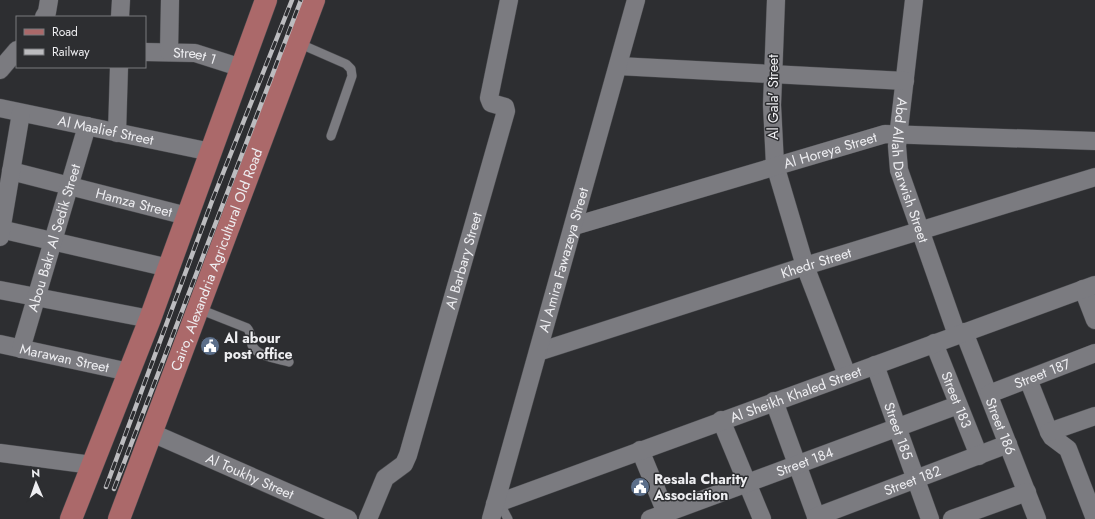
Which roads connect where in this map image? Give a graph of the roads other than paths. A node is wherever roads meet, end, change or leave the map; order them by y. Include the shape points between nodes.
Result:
1 (121, 0) edge
2 (170, 0) edge
3 (266, 0) edge
4 (314, 0) edge
5 (509, 0) edge
6 (636, 0) edge
7 (776, 0) edge
8 (914, 0) edge
9 (120, 16) edge
10 (298, 43) junction
11 (16, 51) edge
12 (146, 52) edge
13 (169, 52) junction
14 (618, 66) junction
15 (119, 68) edge
16 (242, 68) junction
17 (0, 70) edge
18 (772, 75) junction
19 (905, 81) junction
20 (0, 108) edge
21 (22, 113) junction
22 (87, 126) junction
23 (117, 132) junction
24 (898, 133) junction
25 (331, 136) dead end
26 (1095, 141) edge
27 (211, 152) junction
28 (775, 165) junction
29 (11, 172) junction
30 (1095, 177) edge
31 (70, 186) junction
32 (188, 216) junction
33 (574, 226) junction
34 (921, 231) junction
35 (0, 232) edge
36 (53, 241) junction
37 (806, 266) junction
38 (168, 268) junction
39 (1089, 287) edge
40 (0, 290) edge
41 (36, 297) junction
42 (199, 309) junction
43 (150, 319) junction
44 (1095, 320) edge
45 (961, 334) junction
46 (934, 343) junction
47 (0, 344) edge
48 (21, 349) junction
49 (538, 352) junction
50 (1095, 352) edge
51 (289, 362) dead end
52 (875, 364) junction
53 (129, 372) junction
54 (847, 375) junction
55 (1028, 379) junction
56 (988, 394) junction
57 (774, 401) junction
58 (958, 405) junction
59 (1095, 416) edge
60 (721, 420) junction
61 (898, 427) junction
62 (1049, 432) junction
63 (152, 433) junction
64 (1008, 444) junction
65 (640, 450) junction
66 (0, 452) edge
67 (979, 456) junction
68 (92, 465) junction
69 (797, 465) junction
70 (916, 479) junction
71 (1088, 480) edge
72 (747, 483) junction
73 (1027, 492) junction
74 (495, 508) edge
75 (658, 516) edge
76 (816, 518) edge
77 (71, 519) edge
78 (119, 519) edge
79 (348, 519) edge
80 (368, 519) edge
81 (508, 519) edge
82 (762, 519) edge
83 (930, 519) edge
84 (952, 519) edge
85 (1037, 519) edge
86 (1095, 519) edge

1 - 9 street
2 - 13 street
3 - 16 main road
4 - 10 main road, Cairo, Alexandria Agricultural Old Road
5 - 80 street, Al Barbary Street via 489,98 491,103 505,107 506,111 408,455 404,464 385,478
6 - 14 street, Al Amira Fawazeya Street
7 - 18 street, Al Gala' Street
8 - 19 street, Abd Allah Darwish Street
10 - 25 lane via 346,64 351,69 352,76
10 - 42 main road, Cairo, Alexandria Agricultural Old Road
11 - 17 street
12 - 13 street, Street 1
13 - 16 street, Street 1 via 203,54
14 - 18 street
14 - 33 street, Al Amira Fawazeya Street
15 - 23 street
16 - 27 main road
18 - 19 street
18 - 28 street, Al Gala' Street
19 - 24 street, Abd Allah Darwish Street
20 - 21 street, Al Maalief Street
21 - 22 street, Al Maalief Street
21 - 29 street
22 - 23 street, Al Maalief Street
22 - 31 street, Abou Bakr Al Sedik Street
23 - 27 street, Al Maalief Street
24 - 26 street, Al Horeya Street
24 - 28 street, Al Horeya Street via 871,137
24 - 34 street, Abd Allah Darwish Street via 900,170
27 - 32 main road
28 - 33 street, Al Horeya Street
28 - 37 street, Al Gala' Street
29 - 31 street, Hamza Street
29 - 35 street
30 - 34 street, Khedr Street
31 - 32 street, Hamza Street
31 - 36 street, Abou Bakr Al Sedik Street
32 - 38 main road
33 - 49 street, Al Amira Fawazeya Street
34 - 37 street, Khedr Street
34 - 45 street, Abd Allah Darwish Street
35 - 36 street
36 - 38 street
36 - 41 street, Abou Bakr Al Sedik Street
37 - 49 street, Khedr Street
37 - 54 street, Al Gala' Street
38 - 43 main road
39 - 44 street
39 - 45 street, Al Sheikh Khaled Street
40 - 41 street
41 - 43 street
41 - 48 street, Abou Bakr Al Sedik Street
42 - 51 lane via 247,328 251,334 252,345 258,352
42 - 63 main road, Cairo, Alexandria Agricultural Old Road
43 - 53 main road
45 - 46 street, Al Sheikh Khaled Street
45 - 56 street, Street 186
46 - 52 street, Al Sheikh Khaled Street
46 - 58 street, Street 183
47 - 48 street, Marawan Street
48 - 53 street, Marawan Street
49 - 74 street, Al Amira Fawazeya Street
50 - 55 street, Street 187
52 - 54 street, Al Sheikh Khaled Street
52 - 61 street, Street 185
53 - 68 main road
54 - 57 street, Al Sheikh Khaled Street
55 - 56 street, Street 187
55 - 62 street
56 - 64 street, Street 186
57 - 60 street, Al Sheikh Khaled Street
57 - 69 street
58 - 61 street, Street 184
58 - 67 street, Street 183
59 - 62 street
60 - 65 street, Al Sheikh Khaled Street
60 - 72 street
61 - 69 street, Street 184
61 - 70 street, Street 185
62 - 71 street via 1068,450
63 - 78 main road, Cairo, Alexandria Agricultural Old Road
63 - 79 street, Al Toukhy Street
64 - 67 street, Street 182
64 - 73 street, Street 186
65 - 74 street, Al Sheikh Khaled Street
65 - 75 street
66 - 68 street
67 - 70 street, Street 182
68 - 77 main road
69 - 72 street, Street 184
69 - 76 street
70 - 76 street, Street 182
70 - 83 street, Street 185
71 - 86 street
72 - 75 street, Street 184
72 - 82 street
73 - 84 street
73 - 85 street, Street 186
74 - 81 lane

